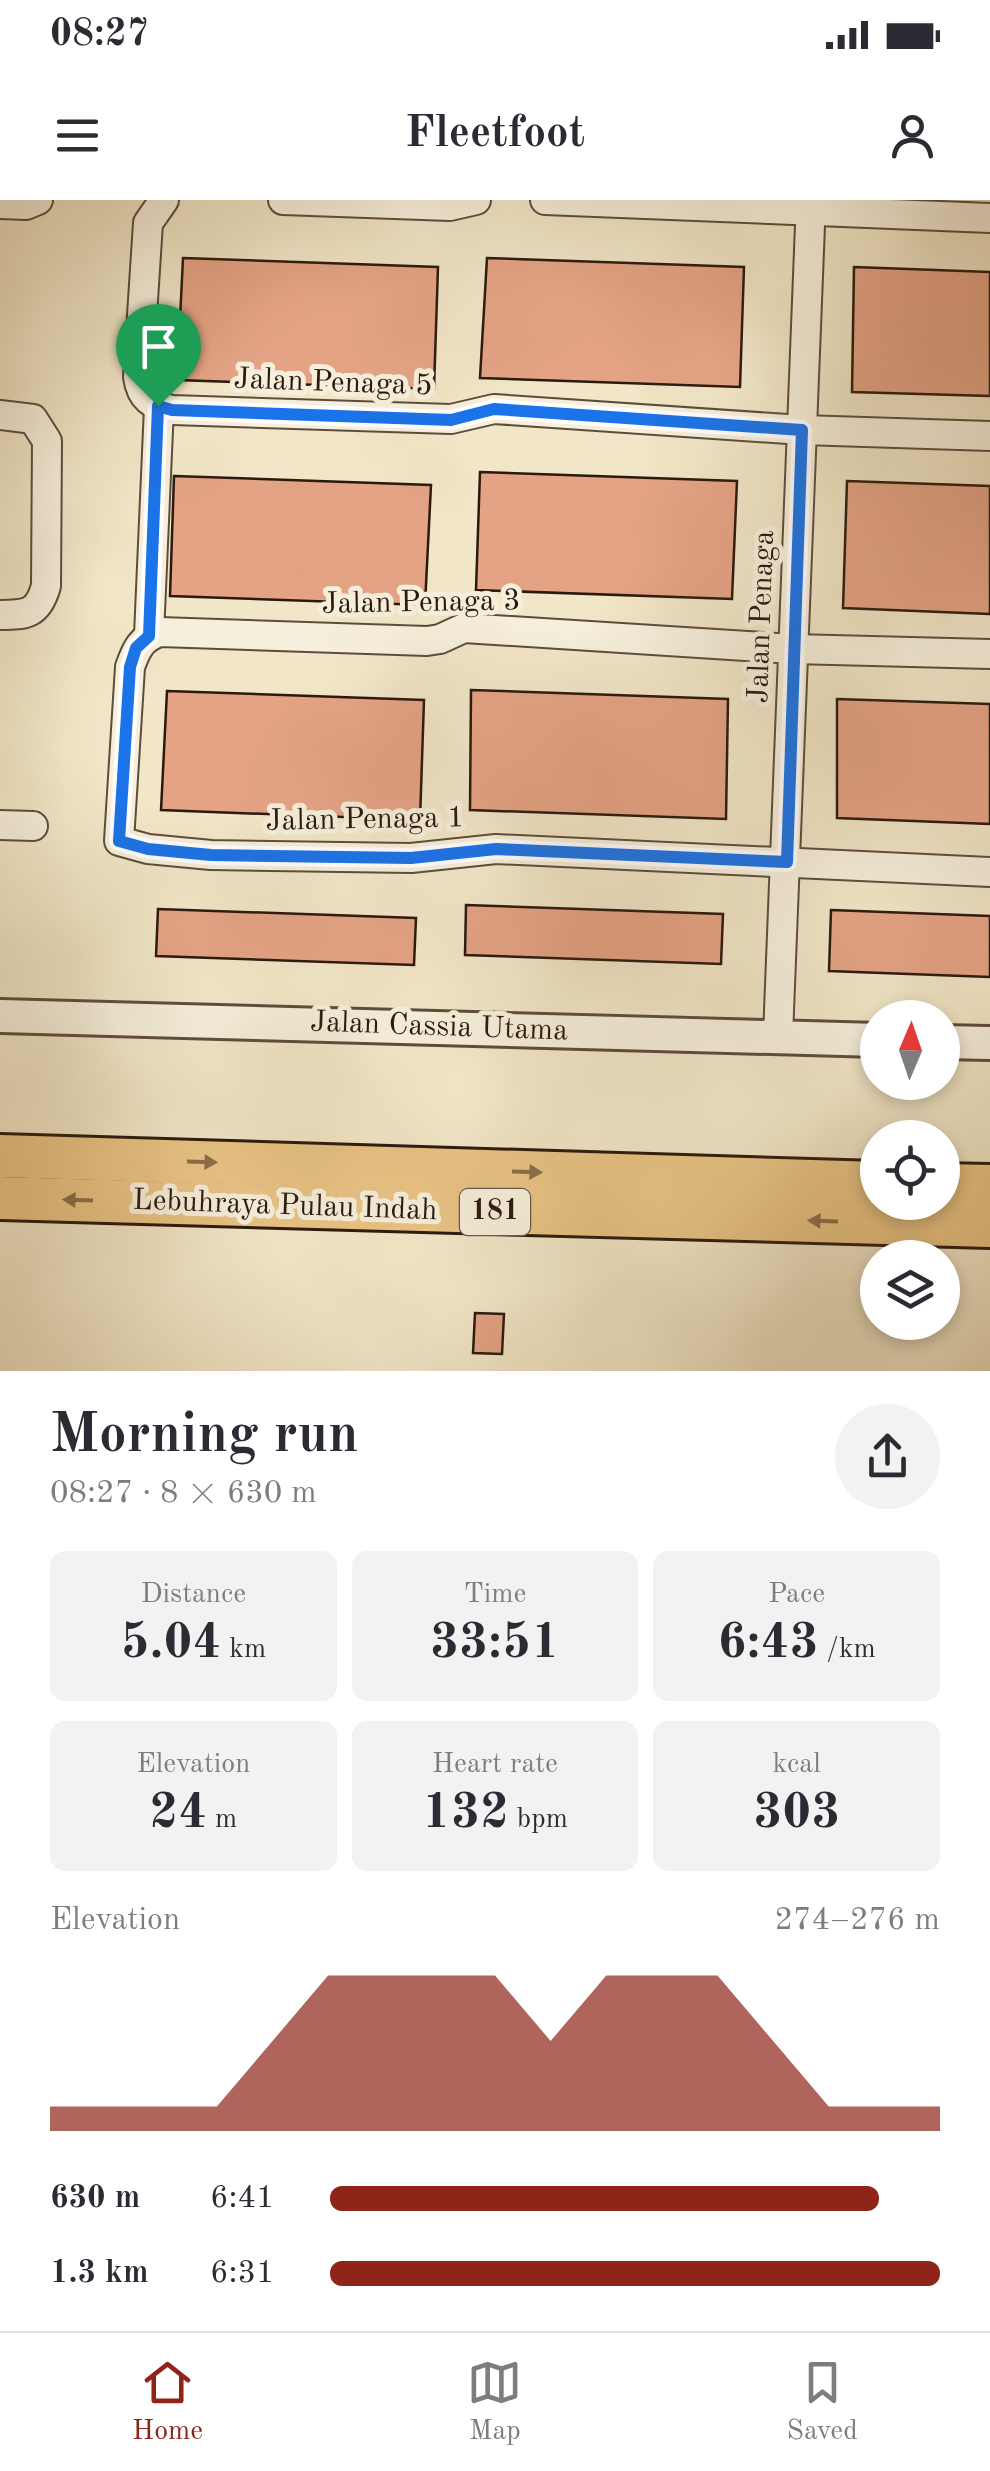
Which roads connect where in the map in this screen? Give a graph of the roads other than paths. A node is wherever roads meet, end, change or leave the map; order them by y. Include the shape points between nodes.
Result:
1 (38, 200) edge
2 (164, 200) edge
3 (284, 200) edge
4 (476, 200) edge
5 (545, 200) edge
6 (0, 204) edge
7 (811, 205) edge
8 (990, 218) edge
9 (158, 406) junction
10 (0, 415) edge
11 (802, 430) junction
12 (990, 436) edge
13 (0, 615) edge
14 (149, 636) junction
15 (793, 649) junction
16 (990, 654) edge
17 (0, 825) edge
18 (33, 826) dead end
19 (787, 862) junction
20 (990, 872) edge
21 (0, 1016) edge
22 (778, 1036) junction
23 (860, 1039) edge
24 (960, 1042) edge
25 (990, 1043) edge
26 (0, 1156) edge
27 (860, 1182) edge
28 (960, 1185) edge
29 (990, 1186) edge
30 (0, 1198) edge
31 (990, 1226) edge

1 - 6 street
2 - 9 street via 148,223 138,377 144,396
3 - 4 street via 450,206
5 - 7 street
7 - 8 street
7 - 11 street, Jalan Penaga
9 - 11 street, Jalan Penaga 5 via 451,420 494,409
9 - 14 street
10 - 13 street via 34,419 47,441 46,586 29,612
11 - 12 street, Jalan Penaga 5
11 - 15 street, Jalan Penaga
14 - 15 street, Jalan Penaga 3 via 427,641 464,628
14 - 19 street, Jalan Penaga 1 via 130,667 119,841 211,855 411,858 496,849
15 - 16 street, Jalan Penaga 3
15 - 19 street, Jalan Penaga
17 - 18 street
19 - 20 street
19 - 22 street, Jalan Penaga
21 - 22 street, Jalan Cassia Utama
22 - 23 street, Jalan Cassia Utama
24 - 25 street
26 -> 27 main road, Lebuhraya Pulau Indah / 181
28 - 29 main road
31 -> 30 main road, Lebuhraya Pulau Indah / 181

